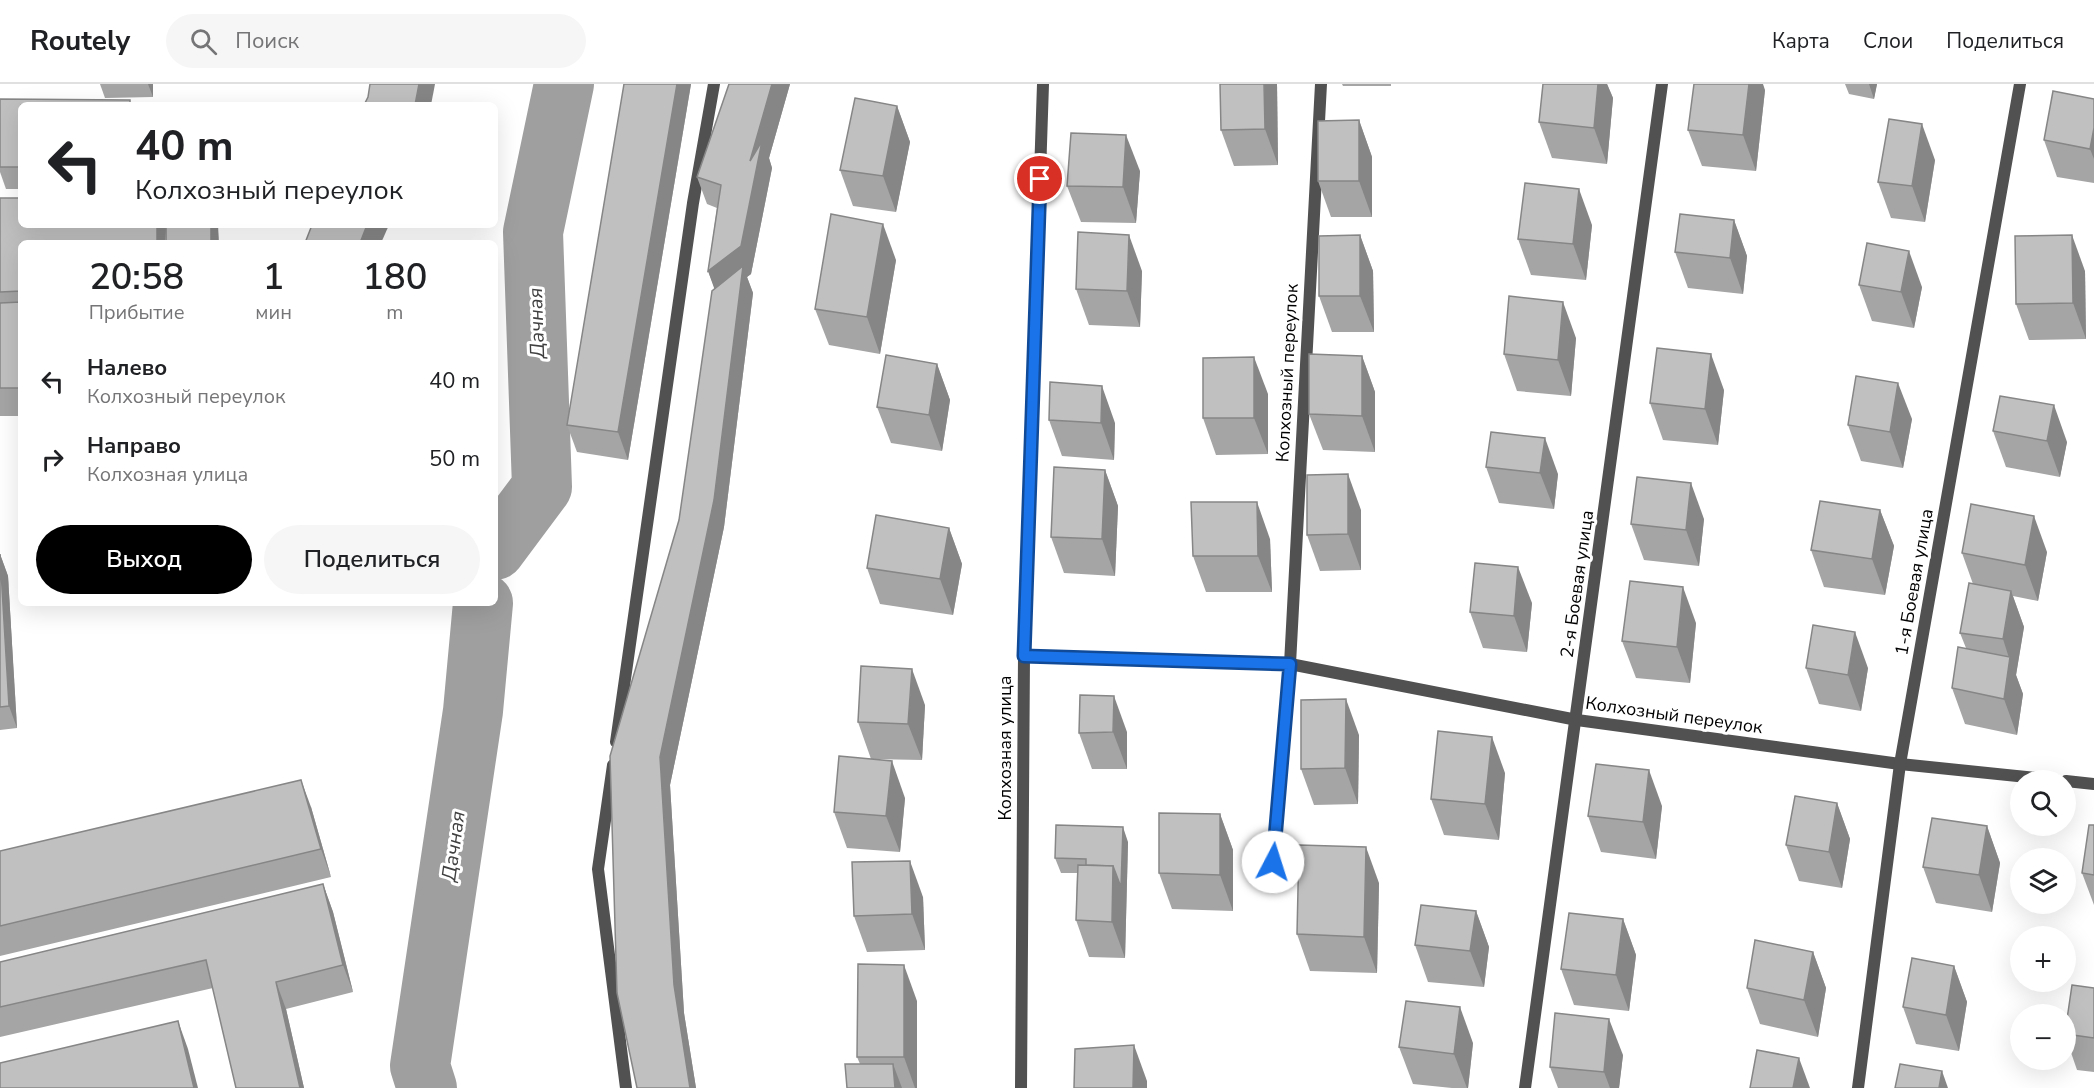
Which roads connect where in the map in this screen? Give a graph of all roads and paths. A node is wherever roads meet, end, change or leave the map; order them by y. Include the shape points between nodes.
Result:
1 (714, 84) edge
2 (1043, 84) edge
3 (1321, 84) edge
4 (1662, 84) edge
5 (2020, 84) edge
6 (1024, 656) junction
7 (1290, 664) junction
8 (1577, 720) junction
9 (1900, 764) junction
10 (2010, 775) edge
11 (2076, 782) edge
12 (2094, 784) edge
13 (1273, 862) dead end
14 (626, 1088) edge
15 (1021, 1088) edge
16 (1526, 1088) edge
17 (1858, 1088) edge

1 - 14 street via 693,203 598,869
2 - 6 street, Колхозная улица
3 - 7 street, Колхозный переулок
4 - 8 street, 2-я Боевая улица
5 - 9 street, 1-я Боевая улица
6 - 7 street, Колхозный переулок
6 - 15 street, Колхозная улица
7 - 8 street, Колхозный переулок
7 - 13 street, Колхозный переулок
8 - 9 street, Колхозный переулок
8 - 16 street, 2-я Боевая улица
9 - 10 street, Колхозный переулок
9 - 17 street, 1-я Боевая улица
11 - 12 street

